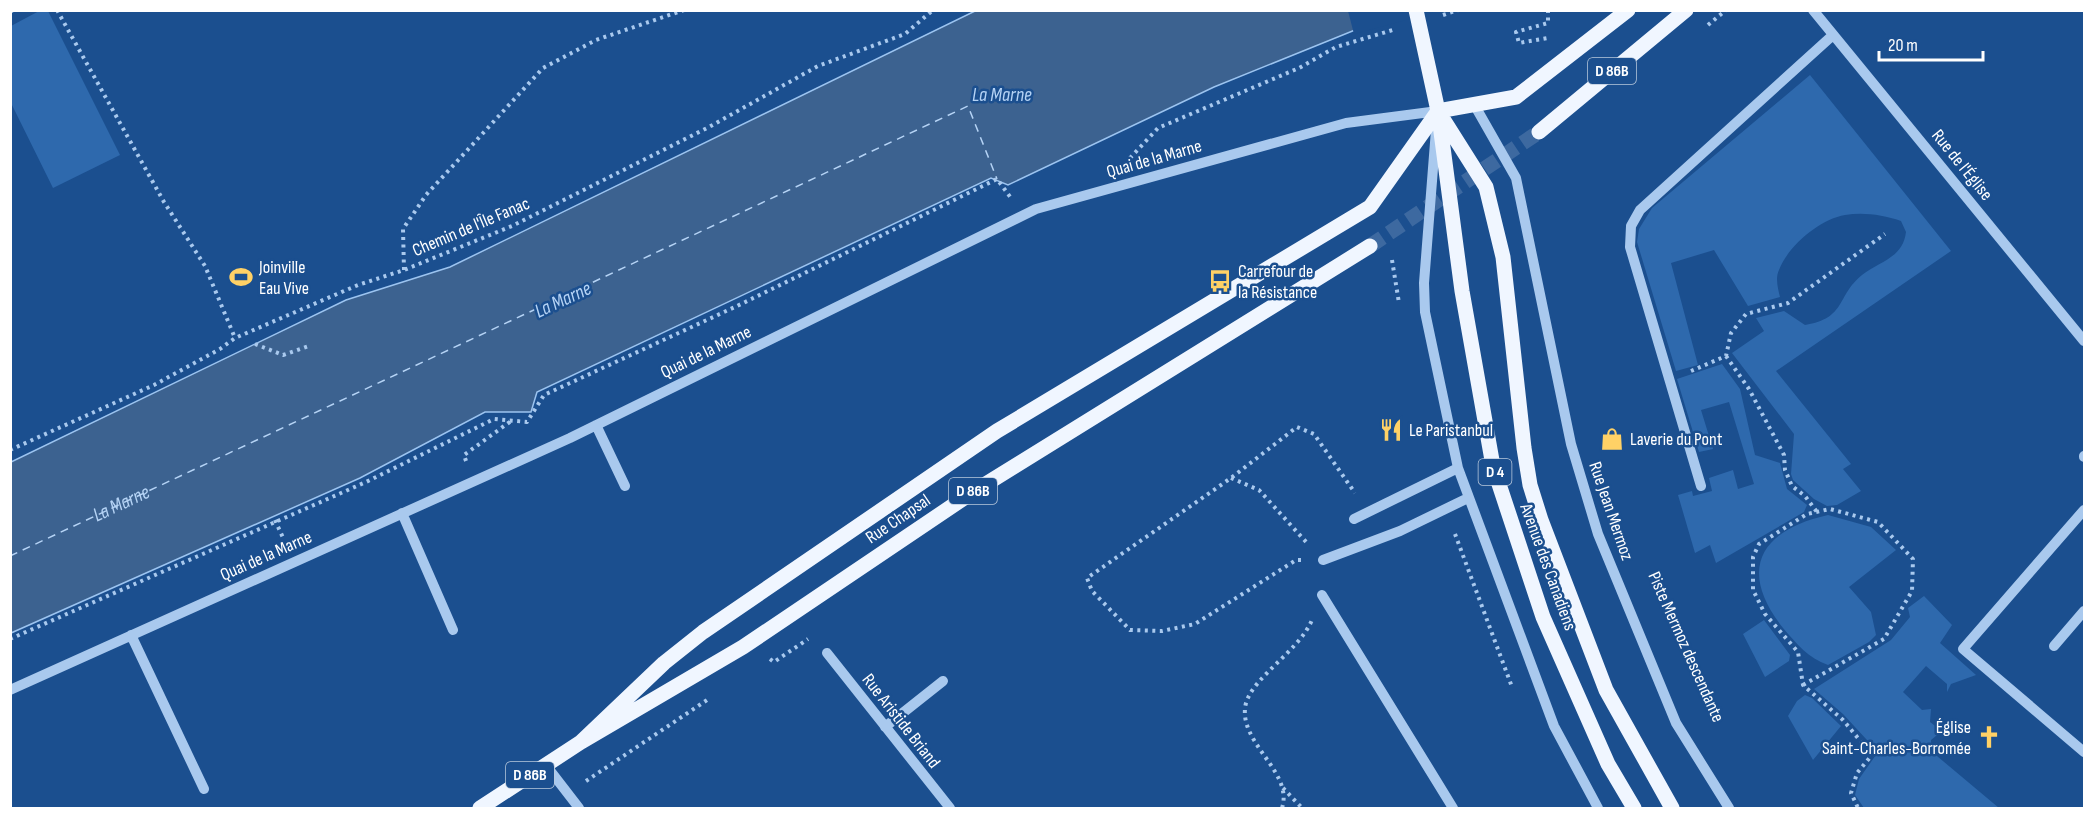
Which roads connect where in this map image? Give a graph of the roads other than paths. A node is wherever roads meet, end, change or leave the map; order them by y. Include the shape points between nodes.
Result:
1 (1416, 10) edge
2 (1628, 10) edge
3 (1686, 10) edge
4 (1814, 10) edge
5 (1833, 35) junction
6 (1475, 106) junction
7 (1438, 111) junction
8 (1539, 132) tunnel mouth
9 (1370, 246) tunnel mouth
10 (2085, 341) edge
11 (596, 425) junction
12 (1458, 468) junction
13 (625, 486) dead end
14 (1701, 486) dead end
15 (1468, 498) junction
16 (2085, 510) edge
17 (402, 513) junction
18 (1354, 519) dead end
19 (1323, 560) road end
20 (1322, 595) road end
21 (2085, 610) edge
22 (453, 630) dead end
23 (131, 635) junction
24 (2054, 646) dead end
25 (827, 653) road end
26 (943, 681) dead end
27 (10, 690) edge
28 (885, 727) junction
29 (581, 742) junction
30 (2085, 752) edge
31 (545, 764) junction
32 (204, 789) dead end
33 (480, 808) edge
34 (579, 808) edge
35 (950, 808) edge
36 (1453, 808) edge
37 (1598, 808) edge
38 (1634, 808) edge
39 (1672, 808) edge
40 (1729, 808) edge

1 - 7 main road, D 4
2 - 6 main road via 1516,97
3 - 8 main road, D 86B
4 - 5 street, Rue de l'Église
5 - 10 street, Rue de l'Église
5 - 14 street via 1640,210 1631,226 1630,247
6 - 7 main road
6 - 40 street, Rue Jean Mermoz via 1516,178 1571,444 1598,534 1676,723
7 - 11 street, Quai de la Marne via 1346,123 1036,209
7 - 12 street via 1425,312
7 - 29 main road via 1370,207 997,431 703,632 664,663
7 - 38 main road, Avenue des Canadiens / D 4 via 1462,291 1493,466 1543,617 1608,764
7 - 39 main road, Avenue des Canadiens / D 4 via 1486,188 1503,257 1530,485 1606,690
9 - 29 main road, Rue Chapsal / D 86B via 973,492 743,647
11 - 13 street
11 - 17 street, Quai de la Marne
12 - 15 street
12 - 18 street
15 - 19 street via 1400,531
15 - 37 street via 1554,726
16 - 30 street via 1963,649
17 - 22 street
17 - 23 street, Quai de la Marne
20 - 36 street
21 - 24 street
23 - 27 street, Quai de la Marne
23 - 32 street
25 - 28 street, Rue Aristide Briand
26 - 28 street
28 - 35 street, Rue Aristide Briand
29 - 31 main road, Rue Chapsal / D 86B
31 - 33 main road, Rue Chapsal / D 86B
31 - 34 street

